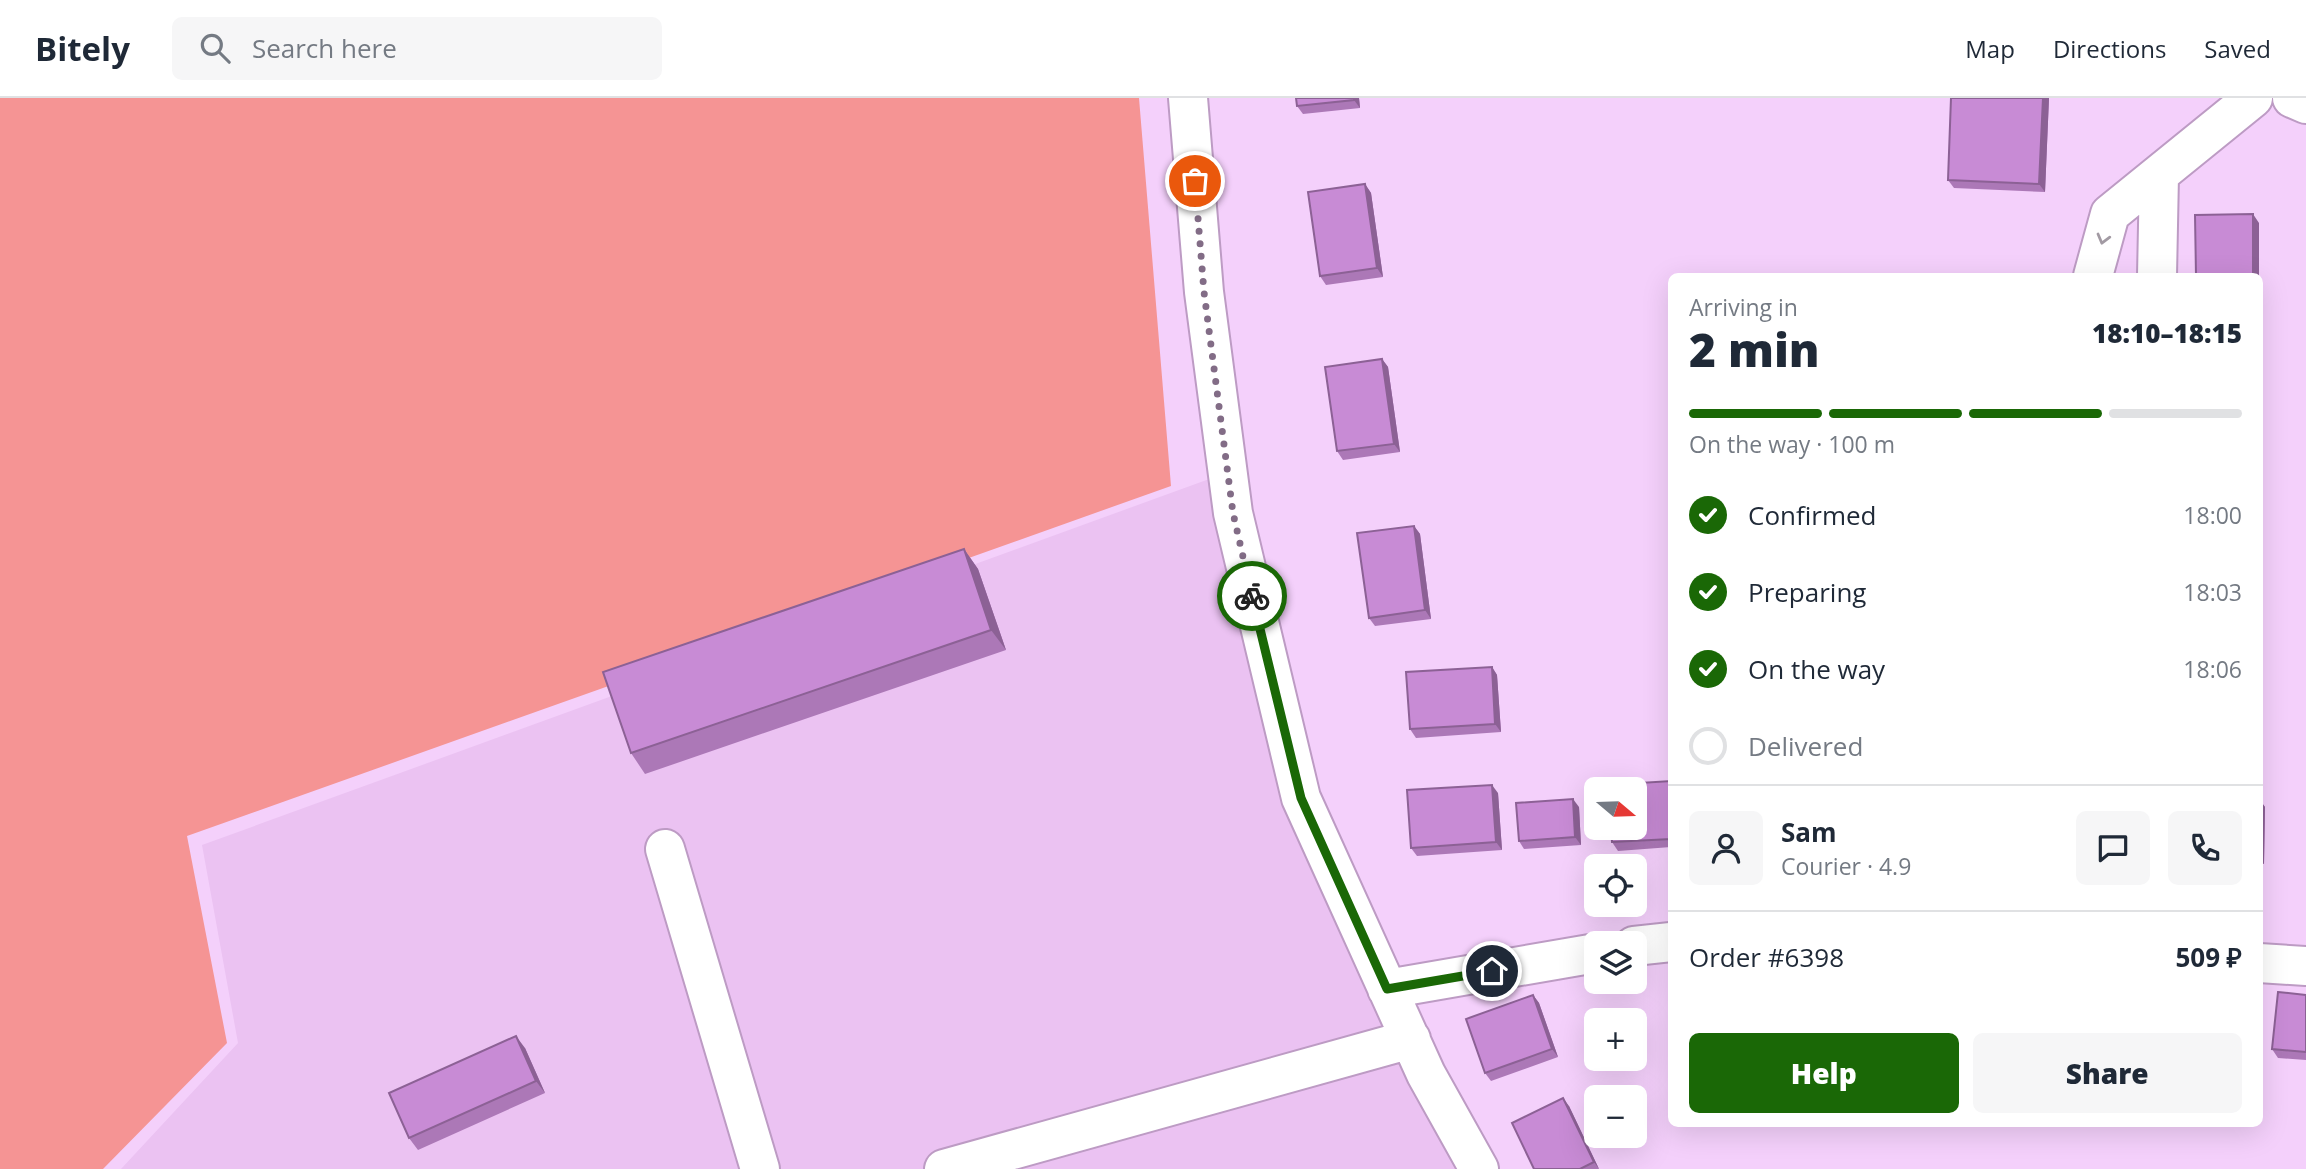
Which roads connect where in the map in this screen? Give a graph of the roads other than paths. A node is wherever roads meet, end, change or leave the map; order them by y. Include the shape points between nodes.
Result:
1 (1188, 98) edge
2 (2253, 98) edge
3 (2292, 98) edge
4 (2306, 104) edge
5 (2159, 175) junction
6 (2094, 273) edge
7 (2157, 273) edge
8 (665, 849) dead end
9 (1668, 942) edge
10 (1647, 945) edge
11 (1584, 955) edge
12 (2263, 963) edge
13 (2306, 966) edge
14 (1387, 989) junction
15 (1410, 1039) junction
16 (760, 1169) edge
17 (943, 1169) edge
18 (1479, 1169) edge

1 - 14 street via 1204,292 1233,513 1301,798
2 - 5 street
3 - 4 street
5 -> 6 street via 2110,214
5 - 7 street
8 - 16 street
9 - 10 street
11 - 14 street
12 - 13 street
14 - 15 street
15 - 17 street
15 - 18 street

